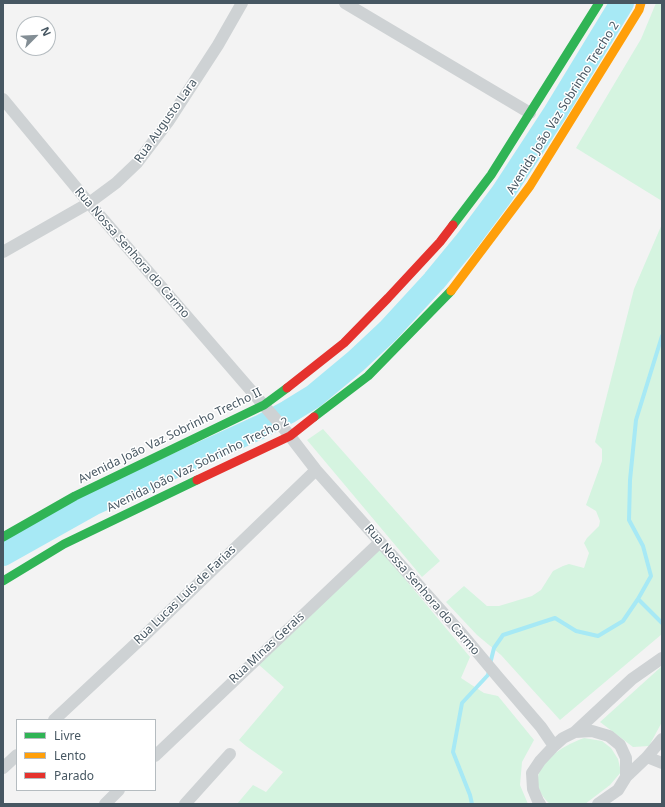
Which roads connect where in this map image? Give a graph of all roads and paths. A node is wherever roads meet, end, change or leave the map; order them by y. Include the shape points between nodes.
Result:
1 (242, 3) edge
2 (345, 3) edge
3 (599, 3) edge
4 (641, 3) edge
5 (3, 99) edge
6 (530, 113) junction
7 (89, 203) junction
8 (3, 252) edge
9 (267, 409) junction
10 (288, 433) junction
11 (316, 470) junction
12 (3, 537) edge
13 (380, 542) junction
14 (3, 581) edge
15 (662, 658) edge
16 (55, 719) edge
17 (575, 732) junction
18 (662, 739) edge
19 (554, 746) junction
20 (230, 754) dead end
21 (156, 755) edge
22 (16, 756) edge
23 (647, 757) junction
24 (662, 763) edge
25 (3, 768) edge
26 (626, 777) junction
27 (118, 791) edge
28 (105, 804) edge
29 (185, 804) edge
30 (540, 804) edge
31 (598, 804) edge

1 - 7 street, Rua Augusto Lara via 168,122 137,163
2 - 6 street
3 - 6 street, Avenida João Vaz Sobrinho Trecho II
4 - 10 street, Avenida João Vaz Sobrinho Trecho 2 via 530,186 449,294 368,376
5 - 7 street, Rua Nossa Senhora do Carmo
6 - 9 street, Avenida João Vaz Sobrinho Trecho II via 491,175 440,242 344,344
7 - 8 street, Rua Augusto Lara
7 - 9 street, Rua Nossa Senhora do Carmo
9 - 10 street, Rua Nossa Senhora do Carmo
9 - 12 street, Avenida João Vaz Sobrinho Trecho II via 75,496
10 - 11 street, Rua Nossa Senhora do Carmo
10 - 14 street, Avenida João Vaz Sobrinho Trecho 2 via 64,544
11 - 13 street, Rua Nossa Senhora do Carmo
11 - 16 street, Rua Lucas Luís de Farias
13 - 19 street, Rua Nossa Senhora do Carmo via 541,727
13 - 21 street, Rua Minas Gerais
15 - 17 street via 632,679
17 - 19 street
17 - 26 street via 592,731 609,736 620,745 626,758
18 - 23 street
19 - 30 street via 532,773 532,789
20 - 29 street
22 - 25 street
23 - 24 street
23 - 26 street
26 - 31 street via 618,790
27 - 28 street

